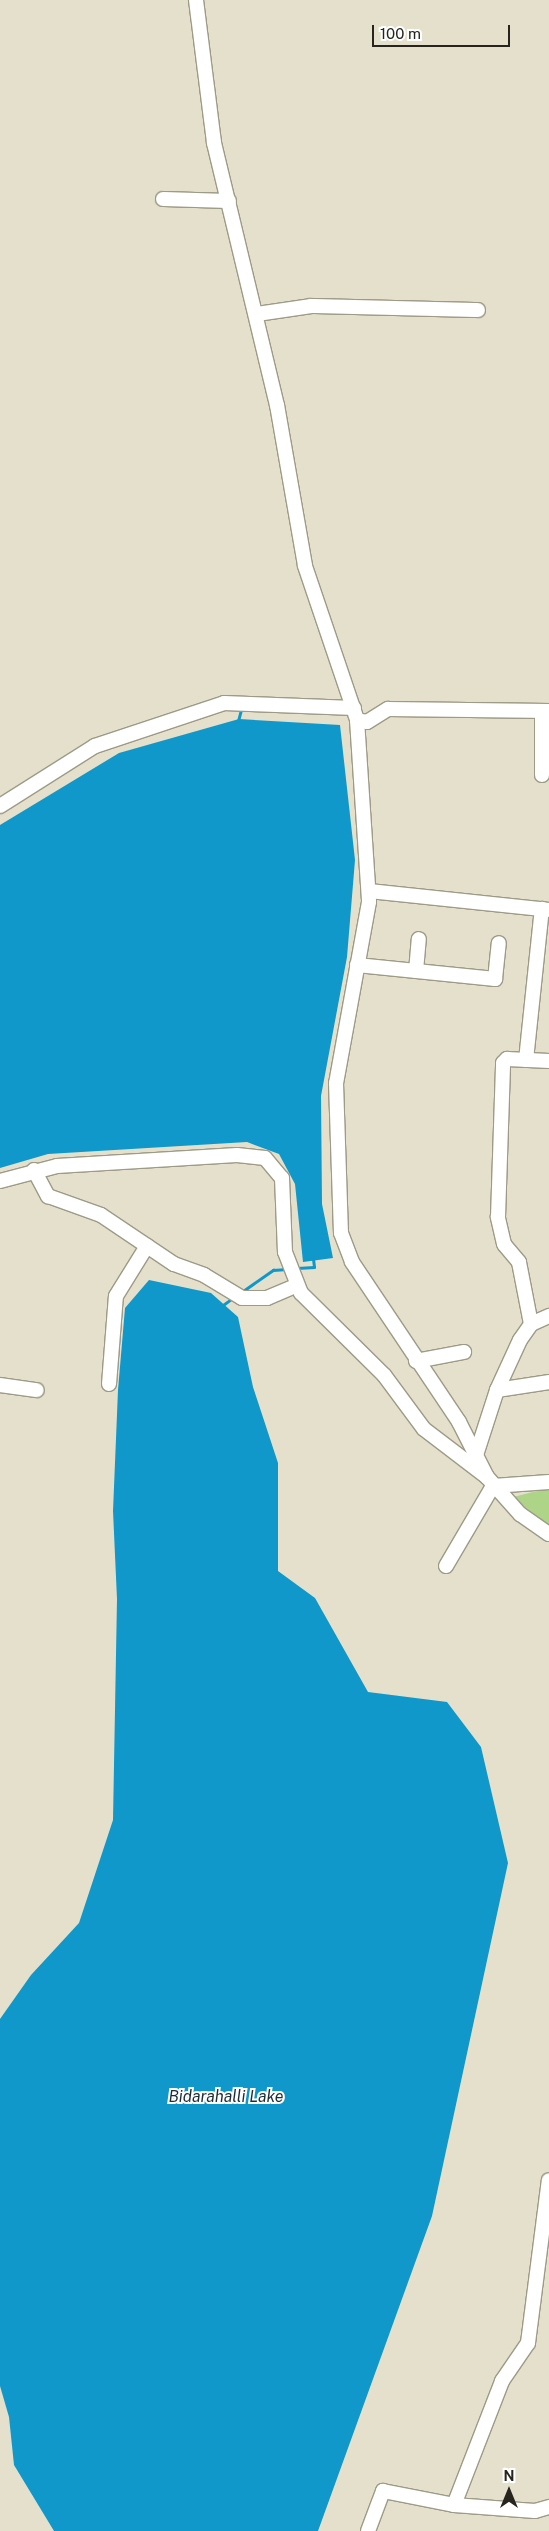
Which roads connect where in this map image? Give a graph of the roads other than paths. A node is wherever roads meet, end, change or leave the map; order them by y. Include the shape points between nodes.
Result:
1 (196, 0) edge
2 (163, 199) dead end
3 (229, 201) junction
4 (478, 310) dead end
5 (257, 314) junction
6 (546, 711) edge
7 (355, 714) junction
8 (542, 775) dead end
9 (0, 806) edge
10 (369, 891) junction
11 (546, 909) edge
12 (419, 939) dead end
13 (499, 943) dead end
14 (357, 965) junction
15 (416, 971) junction
16 (526, 1060) junction
17 (549, 1061) edge
18 (34, 1170) junction
19 (0, 1181) edge
20 (147, 1246) junction
21 (297, 1285) junction
22 (549, 1316) edge
23 (531, 1324) junction
24 (464, 1352) dead end
25 (416, 1361) junction
26 (549, 1382) edge
27 (109, 1384) dead end
28 (0, 1385) edge
29 (37, 1390) dead end
30 (497, 1390) junction
31 (477, 1452) junction
32 (490, 1482) junction
33 (549, 1482) edge
34 (549, 1534) edge
35 (446, 1566) dead end
36 (549, 2180) edge
37 (454, 2505) junction
38 (549, 2507) edge
39 (368, 2531) edge

1 - 3 street via 211,126
2 - 3 street
3 - 5 street
4 - 5 street via 311,306
5 - 7 street via 305,566
6 - 7 street via 388,709 367,722
6 - 8 street
7 - 9 street via 242,703 221,704 95,746
7 - 10 street
10 - 11 street
10 - 14 street
11 - 16 street
12 - 15 street
13 - 15 street via 495,978
14 - 15 street
14 - 25 street via 336,1083 339,1221 352,1262
16 - 17 street
16 - 23 street via 507,1059 503,1063 498,1206 504,1244 519,1262
18 - 19 street
18 - 20 street via 48,1196 101,1214
18 - 21 street via 237,1155 260,1157 271,1162 282,1178 286,1252
20 - 21 street via 174,1264 204,1275 242,1298 267,1298
20 - 27 street via 116,1296
21 - 32 street via 317,1310 384,1375 424,1428
22 - 23 street
23 - 30 street
24 - 25 street
25 - 31 street
26 - 30 street
28 - 29 street
30 - 31 street
31 - 32 street
32 - 33 street
32 - 34 street via 520,1514
32 - 35 street
36 - 37 street via 528,2343 502,2381
37 - 38 street via 535,2511
37 - 39 street via 383,2491

